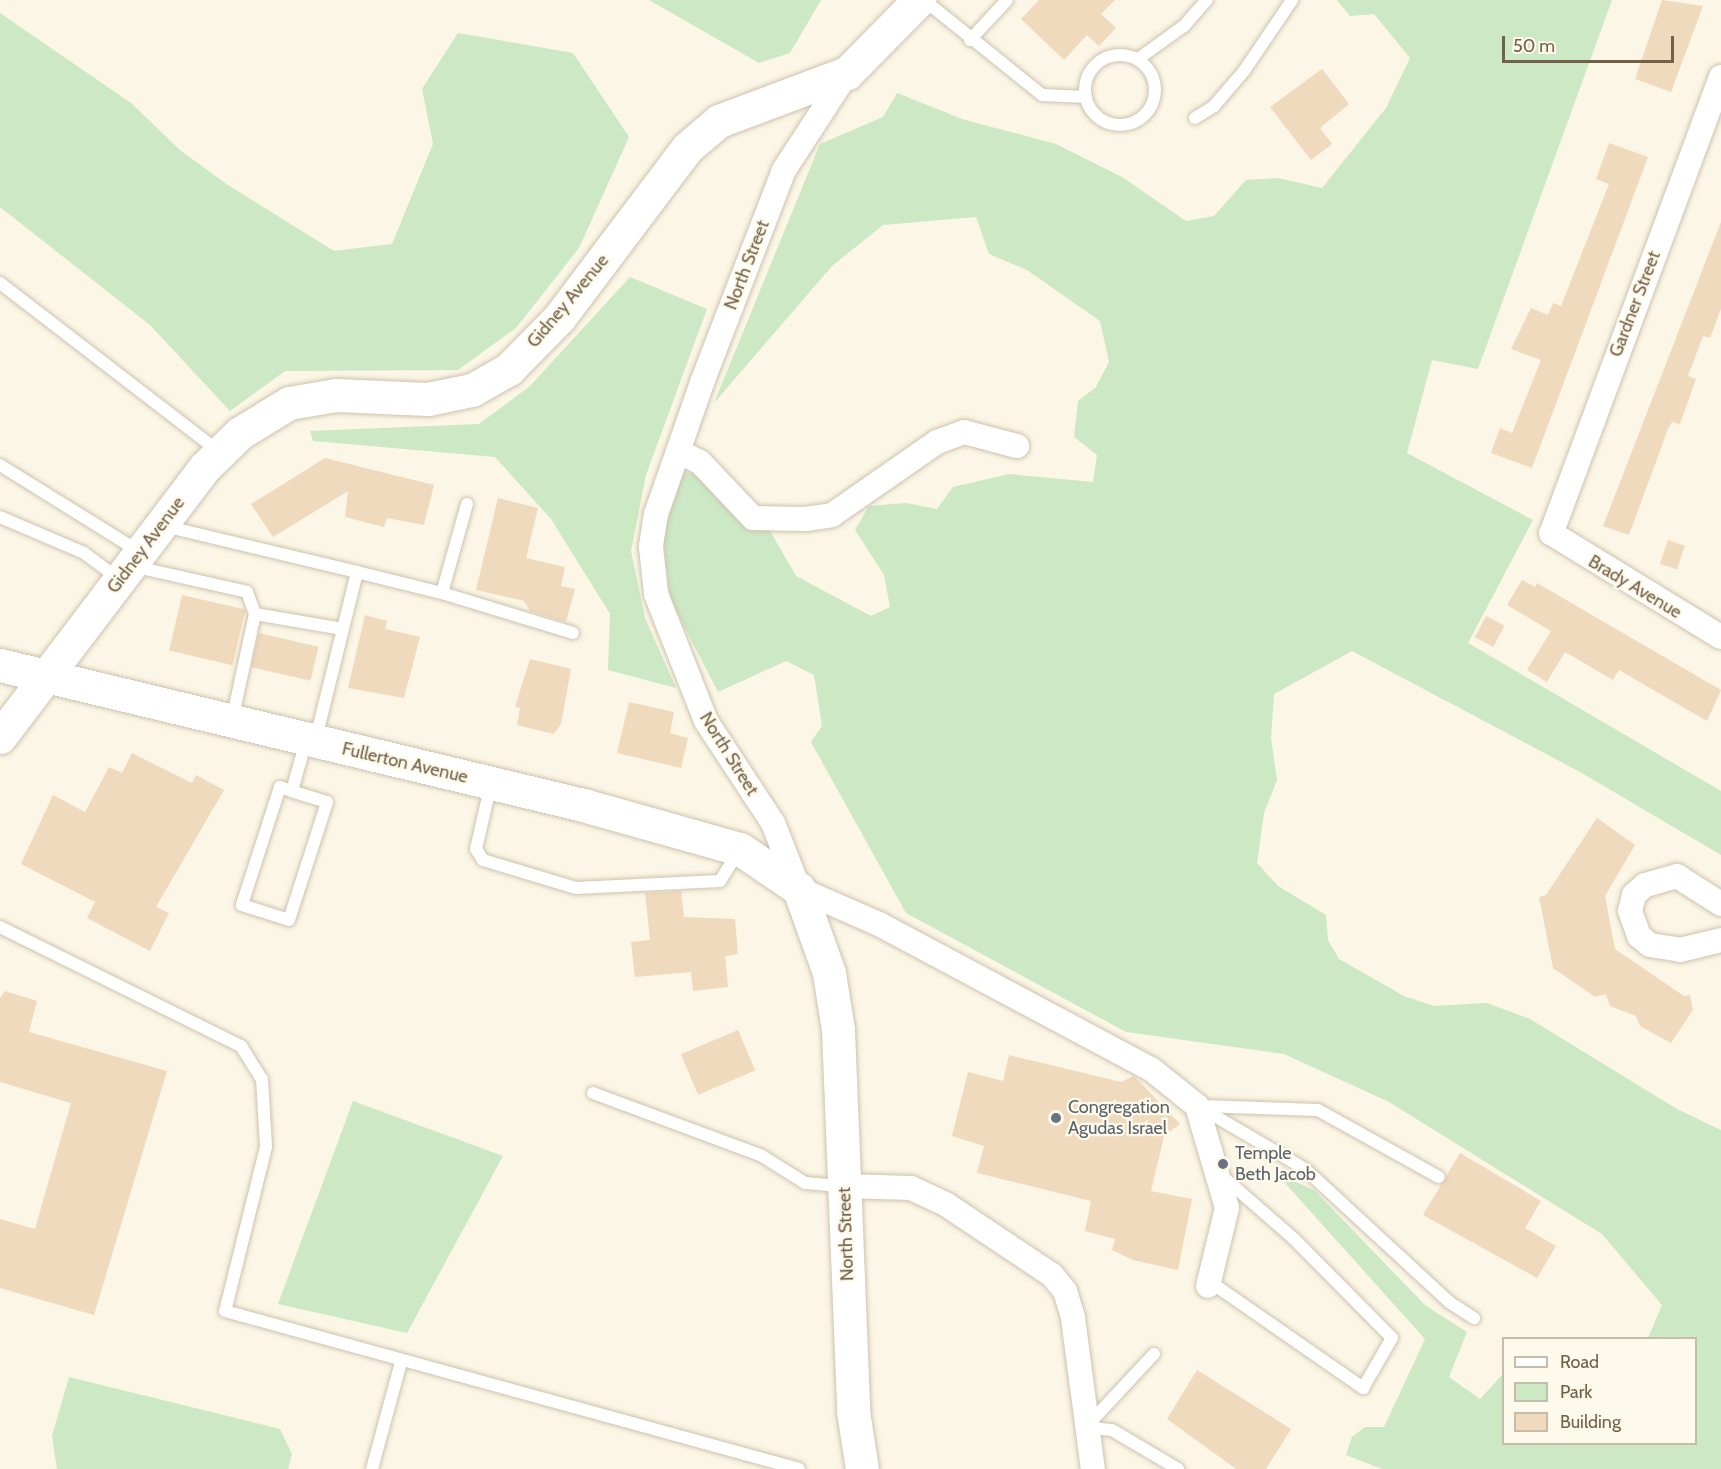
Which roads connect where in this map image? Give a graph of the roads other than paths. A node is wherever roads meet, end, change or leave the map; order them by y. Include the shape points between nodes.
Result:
1 (919, 0) edge
2 (924, 0) edge
3 (1007, 0) edge
4 (1207, 0) edge
5 (1292, 0) edge
6 (970, 40) junction
7 (1138, 59) junction
8 (847, 73) junction
9 (1721, 76) edge
10 (1086, 97) junction
11 (1195, 118) dead end
12 (0, 283) edge
13 (1017, 446) dead end
14 (678, 451) junction
15 (220, 452) junction
16 (0, 465) edge
17 (467, 504) dead end
18 (0, 517) edge
19 (160, 525) junction
20 (1551, 533) joint
21 (131, 566) junction
22 (357, 572) junction
23 (442, 593) junction
24 (255, 614) junction
25 (343, 629) junction
26 (573, 633) dead end
27 (1721, 638) edge
28 (0, 665) edge
29 (47, 677) junction
30 (232, 722) junction
31 (0, 737) edge
32 (311, 741) junction
33 (491, 783) junction
34 (292, 791) junction
35 (740, 849) junction
36 (799, 889) junction
37 (1721, 904) edge
38 (0, 927) edge
39 (1721, 940) edge
40 (593, 1093) dead end
41 (1197, 1106) junction
42 (1217, 1172) junction
43 (1439, 1177) dead end
44 (844, 1186) junction
45 (1209, 1283) joint
46 (1474, 1318) dead end
47 (1154, 1354) dead end
48 (401, 1362) junction
49 (1086, 1427) junction
50 (372, 1469) edge
51 (799, 1469) edge
52 (862, 1469) edge
53 (1093, 1469) edge
54 (1178, 1469) edge

1 - 8 street, Gidney Avenue
2 - 6 lane
3 - 6 lane
4 - 7 lane via 1184,26
5 - 11 lane via 1244,71 1214,106
6 - 10 lane via 1042,95
7 - 10 lane via 1104,58 1088,74
7 - 10 lane via 1151,72 1155,91 1140,118 1111,124 1096,115
8 - 14 street, North Street via 784,170
8 - 15 street, Gidney Avenue via 719,121 687,148 559,318 509,369 472,390 428,399 336,395 289,403
9 - 20 street, Gardner Street
12 - 15 lane
13 - 14 street via 964,432 937,442 832,515 805,519 753,518 700,462
14 - 36 street, North Street via 654,525 656,594 706,721 773,823
15 - 19 street, Gidney Avenue
16 - 21 lane
17 - 23 lane
18 - 21 lane via 84,554
19 - 21 street, Gidney Avenue
19 - 22 lane
20 - 27 street, Brady Avenue
21 - 24 lane via 247,592
21 - 29 street, Gidney Avenue
22 - 23 lane
22 - 25 lane
23 - 26 lane
24 - 25 lane
24 - 30 lane
25 - 32 lane
28 - 29 street, Fullerton Avenue
29 - 30 street, Fullerton Avenue
29 - 31 street, Gidney Avenue
30 - 32 street, Fullerton Avenue
32 - 33 street, Fullerton Avenue
32 - 34 lane
33 - 35 street, Fullerton Avenue
33 - 35 lane via 476,849 483,860 576,888 720,881
34 - 34 lane via 327,802 289,920 242,904 280,787
35 - 36 street, Fullerton Avenue
36 - 41 street via 879,924 1151,1069
36 - 44 street, North Street via 829,973
37 - 39 street via 1677,876 1645,885 1634,895 1630,911 1639,936 1650,945 1680,950
38 - 48 lane via 241,1046 262,1079 266,1148 225,1311
40 - 44 lane via 762,1156 805,1183
41 - 42 street
41 - 43 lane via 1318,1110
41 - 46 lane via 1305,1169 1449,1302
42 - 45 street via 1227,1208
42 - 45 lane via 1293,1238 1392,1338 1363,1388
44 - 49 street via 910,1188 946,1205 1052,1275 1065,1291 1073,1318
44 - 52 street, North Street via 853,1411
47 - 49 lane
48 - 50 lane
48 - 51 lane
49 - 53 street
49 - 54 lane via 1112,1430

